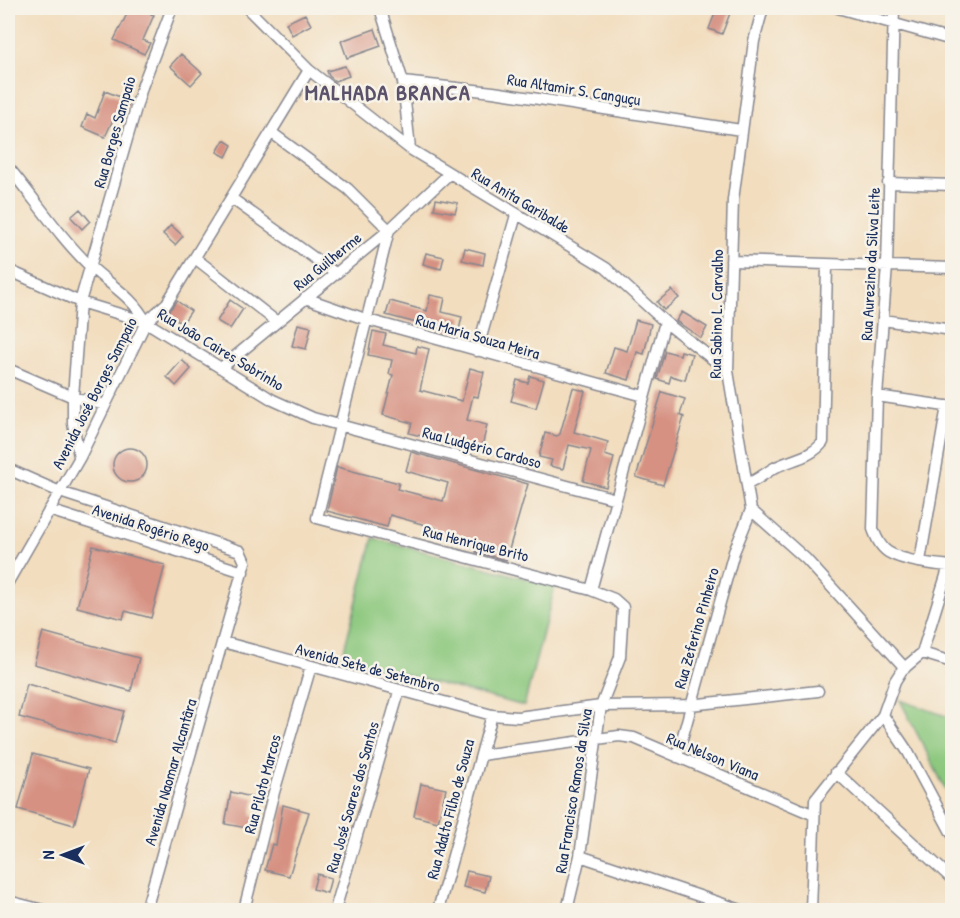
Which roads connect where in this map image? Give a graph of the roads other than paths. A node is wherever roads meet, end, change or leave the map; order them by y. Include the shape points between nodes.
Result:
1 (172, 8) edge
2 (247, 8) edge
3 (380, 8) edge
4 (763, 8) edge
5 (838, 8) edge
6 (894, 8) edge
7 (892, 22) junction
8 (952, 40) edge
9 (309, 70) junction
10 (403, 82) junction
11 (741, 130) junction
12 (272, 134) junction
13 (410, 149) junction
14 (9, 170) edge
15 (449, 174) junction
16 (888, 183) junction
17 (952, 185) edge
18 (231, 198) junction
19 (516, 214) junction
20 (388, 230) junction
21 (195, 258) junction
22 (731, 261) junction
23 (827, 266) junction
24 (887, 266) junction
25 (90, 267) junction
26 (952, 268) edge
27 (8, 270) edge
28 (336, 273) junction
29 (305, 298) junction
30 (80, 302) junction
31 (368, 320) junction
32 (883, 320) junction
33 (146, 322) junction
34 (277, 322) junction
35 (665, 322) junction
36 (952, 330) edge
37 (477, 351) junction
38 (221, 368) junction
39 (8, 369) edge
40 (728, 371) junction
41 (644, 396) junction
42 (878, 396) junction
43 (73, 397) junction
44 (105, 405) junction
45 (950, 407) edge
46 (340, 425) junction
47 (80, 457) junction
48 (8, 469) edge
49 (747, 484) junction
50 (60, 492) junction
51 (616, 500) junction
52 (49, 510) junction
53 (751, 510) junction
54 (920, 561) junction
55 (951, 566) edge
56 (11, 568) edge
57 (243, 572) junction
58 (8, 582) edge
59 (591, 590) junction
60 (623, 607) joint
61 (223, 642) junction
62 (922, 653) junction
63 (952, 662) edge
64 (311, 666) junction
65 (905, 668) junction
66 (818, 691) dead end
67 (399, 692) junction
68 (690, 705) junction
69 (601, 706) junction
70 (883, 715) junction
71 (492, 716) junction
72 (598, 739) junction
73 (481, 755) junction
74 (677, 757) junction
75 (836, 772) junction
76 (814, 815) junction
77 (952, 834) edge
78 (580, 856) junction
79 (952, 879) edge
80 (8, 901) edge
81 (43, 910) edge
82 (146, 910) edge
83 (244, 910) edge
84 (335, 910) edge
85 (438, 910) edge
86 (567, 910) edge
87 (741, 910) edge
88 (811, 910) edge

1 - 25 street, Rua Borges Sampaio via 142,87
2 - 9 street, Rua Anita Garibalde
3 - 10 street
4 - 11 street, Rua Sabino L. Carvalho via 754,41
5 - 7 street
6 - 7 street, Rua Aurezino da Silva Leite
7 - 8 street
7 - 16 street, Rua Aurezino da Silva Leite
9 - 12 street, Avenida José Borges Sampaio
9 - 13 street, Rua Anita Garibalde
10 - 11 street, Rua Altamir S. Canguçu
10 - 13 street
11 - 22 street, Rua Sabino L. Carvalho
12 - 18 street, Avenida José Borges Sampaio
12 - 20 street via 348,189
13 - 15 street, Rua Anita Garibalde
14 - 25 street, Rua João Caires Sobrinho
15 - 19 street, Rua Anita Garibalde
15 - 20 street, Rua Guilherme
16 - 17 street
16 - 24 street, Rua Aurezino da Silva Leite
18 - 21 street, Avenida José Borges Sampaio
18 - 28 street
19 - 35 street, Rua Anita Garibalde via 606,268
19 - 37 street
20 - 28 street, Rua Guilherme
20 - 31 street
21 - 33 street, Avenida José Borges Sampaio via 167,303
21 - 34 street
22 - 23 street
22 - 40 street, Rua Sabino L. Carvalho
23 - 24 street
23 - 49 street via 823,442 816,451
24 - 26 street
24 - 32 street, Rua Aurezino da Silva Leite
25 - 30 street, Rua Borges Sampaio
25 - 33 street, Rua João Caires Sobrinho via 137,306
27 - 30 street
28 - 29 street, Rua Guilherme
29 - 31 street, Rua Maria Souza Meira
29 - 34 street, Rua Guilherme
30 - 33 street
30 - 43 street, Rua Borges Sampaio
31 - 37 street, Rua Maria Souza Meira
31 - 46 street
32 - 36 street
32 - 42 street, Rua Aurezino da Silva Leite
33 - 38 street, Rua João Caires Sobrinho
33 - 44 street, Avenida José Borges Sampaio
34 - 38 street, Rua Guilherme
35 - 40 street, Rua Anita Garibalde
35 - 41 street
37 - 41 street, Rua Maria Souza Meira
38 - 46 street, Rua João Caires Sobrinho via 273,400
39 - 43 street
40 - 49 street, Rua Sabino L. Carvalho
41 - 51 street
42 - 45 street
42 - 54 street, Rua Aurezino da Silva Leite via 873,521 878,542 888,552
43 - 44 street
43 - 47 street, Rua Borges Sampaio via 73,423
44 - 47 street, Avenida José Borges Sampaio
45 - 54 street
46 - 51 street, Rua Ludgério Cardoso
46 - 59 street, Rua Henrique Brito via 317,518
47 - 50 street, Avenida José Borges Sampaio
48 - 50 street, Avenida Rogério Rego
49 - 53 street, Rua Sabino L. Carvalho
50 - 52 street, Avenida José Borges Sampaio
50 - 57 street, Avenida Rogério Rego via 240,551 245,562
51 - 59 street
52 - 56 street, Avenida José Borges Sampaio
52 - 57 street, Avenida Rogério Rego
53 - 65 street via 806,559
53 - 68 street, Rua Zeferino Pinheiro via 734,552
54 - 55 street
55 - 62 street
56 - 58 street, Avenida José Borges Sampaio
57 - 61 street
59 - 60 street, Rua Henrique Brito
60 - 69 street, Rua Francisco Ramos da Silva via 620,657
61 - 64 street, Avenida Sete de Setembro
61 - 82 street, Avenida Naomar Alcantâra
62 - 63 street
62 - 65 street
64 - 67 street, Avenida Sete de Setembro
64 - 83 street, Rua Piloto Marcos
65 - 70 street via 895,681
66 - 68 street, Avenida Sete de Setembro
67 - 71 street, Avenida Sete de Setembro
67 - 84 street, Rua José Soares dos Santos
68 - 69 street, Avenida Sete de Setembro
68 - 74 street, Rua Zeferino Pinheiro
69 - 71 street, Avenida Sete de Setembro via 518,717
69 - 72 street, Rua Francisco Ramos da Silva
70 - 75 street
70 - 77 street via 908,752
71 - 73 street, Rua Adalto Filho de Souza
72 - 73 street, Rua Nelson Viana
72 - 74 street, Rua Nelson Viana via 634,738
72 - 78 street, Rua Francisco Ramos da Silva
73 - 85 street, Rua Adalto Filho de Souza
74 - 76 street, Rua Nelson Viana
75 - 76 street via 815,800
75 - 79 street
76 - 88 street
78 - 86 street, Rua Francisco Ramos da Silva
78 - 87 street
80 - 81 street

